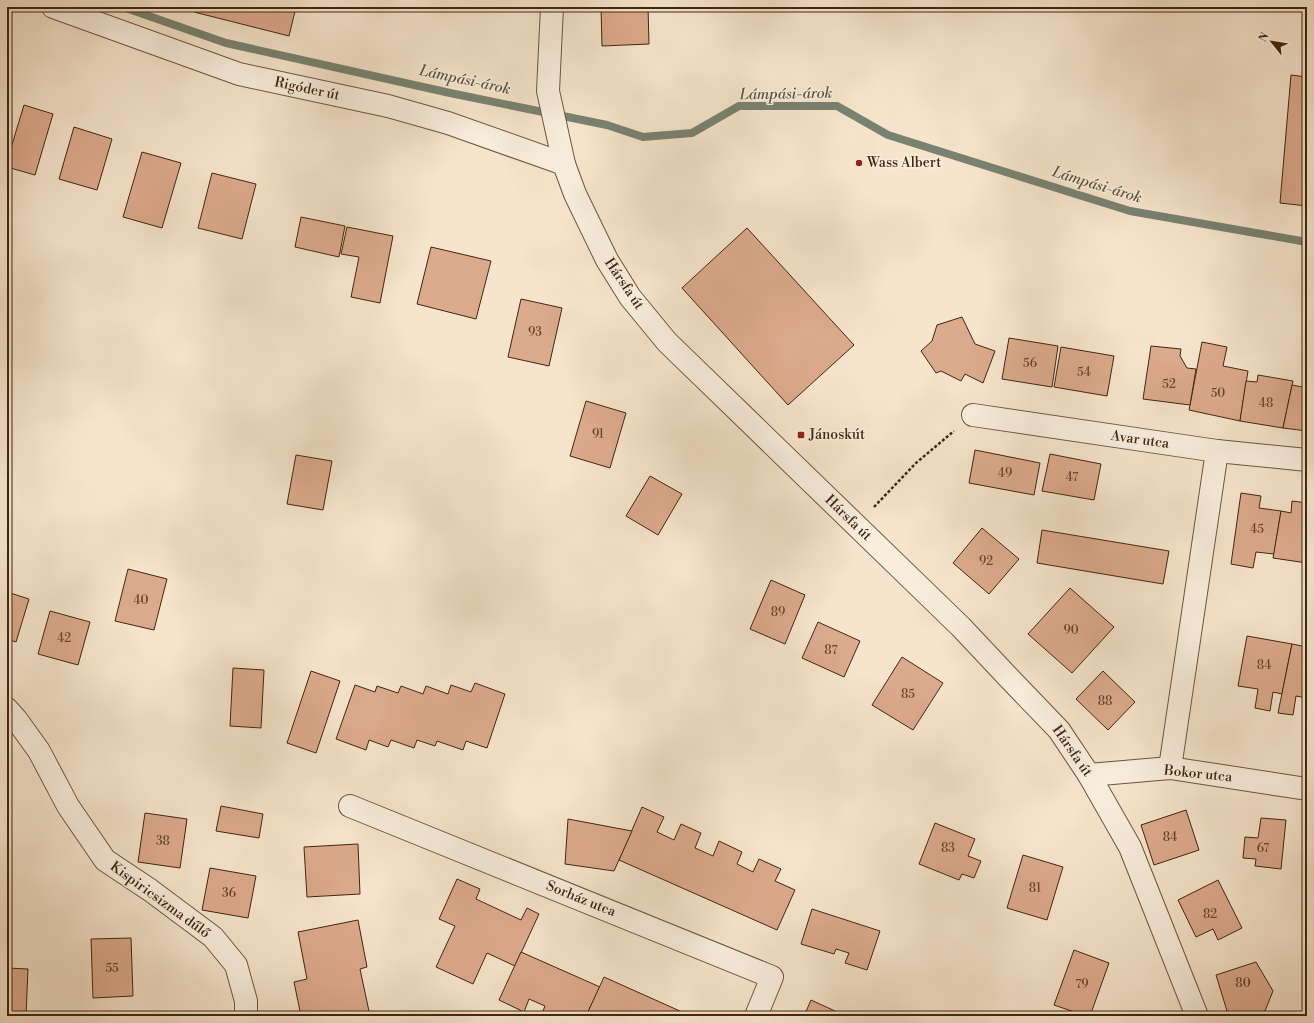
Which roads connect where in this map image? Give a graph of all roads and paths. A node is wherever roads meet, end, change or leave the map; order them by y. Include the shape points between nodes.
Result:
1 (53, 7) edge
2 (552, 7) edge
3 (564, 164) junction
4 (973, 415) joint
5 (1217, 451) junction
6 (1307, 460) edge
7 (856, 526) junction
8 (7, 709) edge
9 (1170, 768) junction
10 (1089, 775) junction
11 (1307, 789) edge
12 (350, 806) dead end
13 (246, 1016) edge
14 (756, 1016) edge
15 (1197, 1016) edge

1 - 3 street, Rigóder út via 239,74 388,106 448,123
2 - 3 street, Hársfa út via 548,91
3 - 7 street, Hársfa út via 575,194 607,260 630,297 667,342
4 - 5 street, Avar utca
4 - 7 path via 916,463
5 - 6 street, Avar utca
5 - 9 street
7 - 10 street, Hársfa út via 961,626 1059,730
8 - 13 street, Kispiricsizma dűlő via 39,751 68,806 105,860 212,937 236,965 246,1001
9 - 10 street, Bokor utca
9 - 11 street, Bokor utca
10 - 15 street, Hársfa út via 1130,847
12 - 14 street, Sorház utca via 772,977

